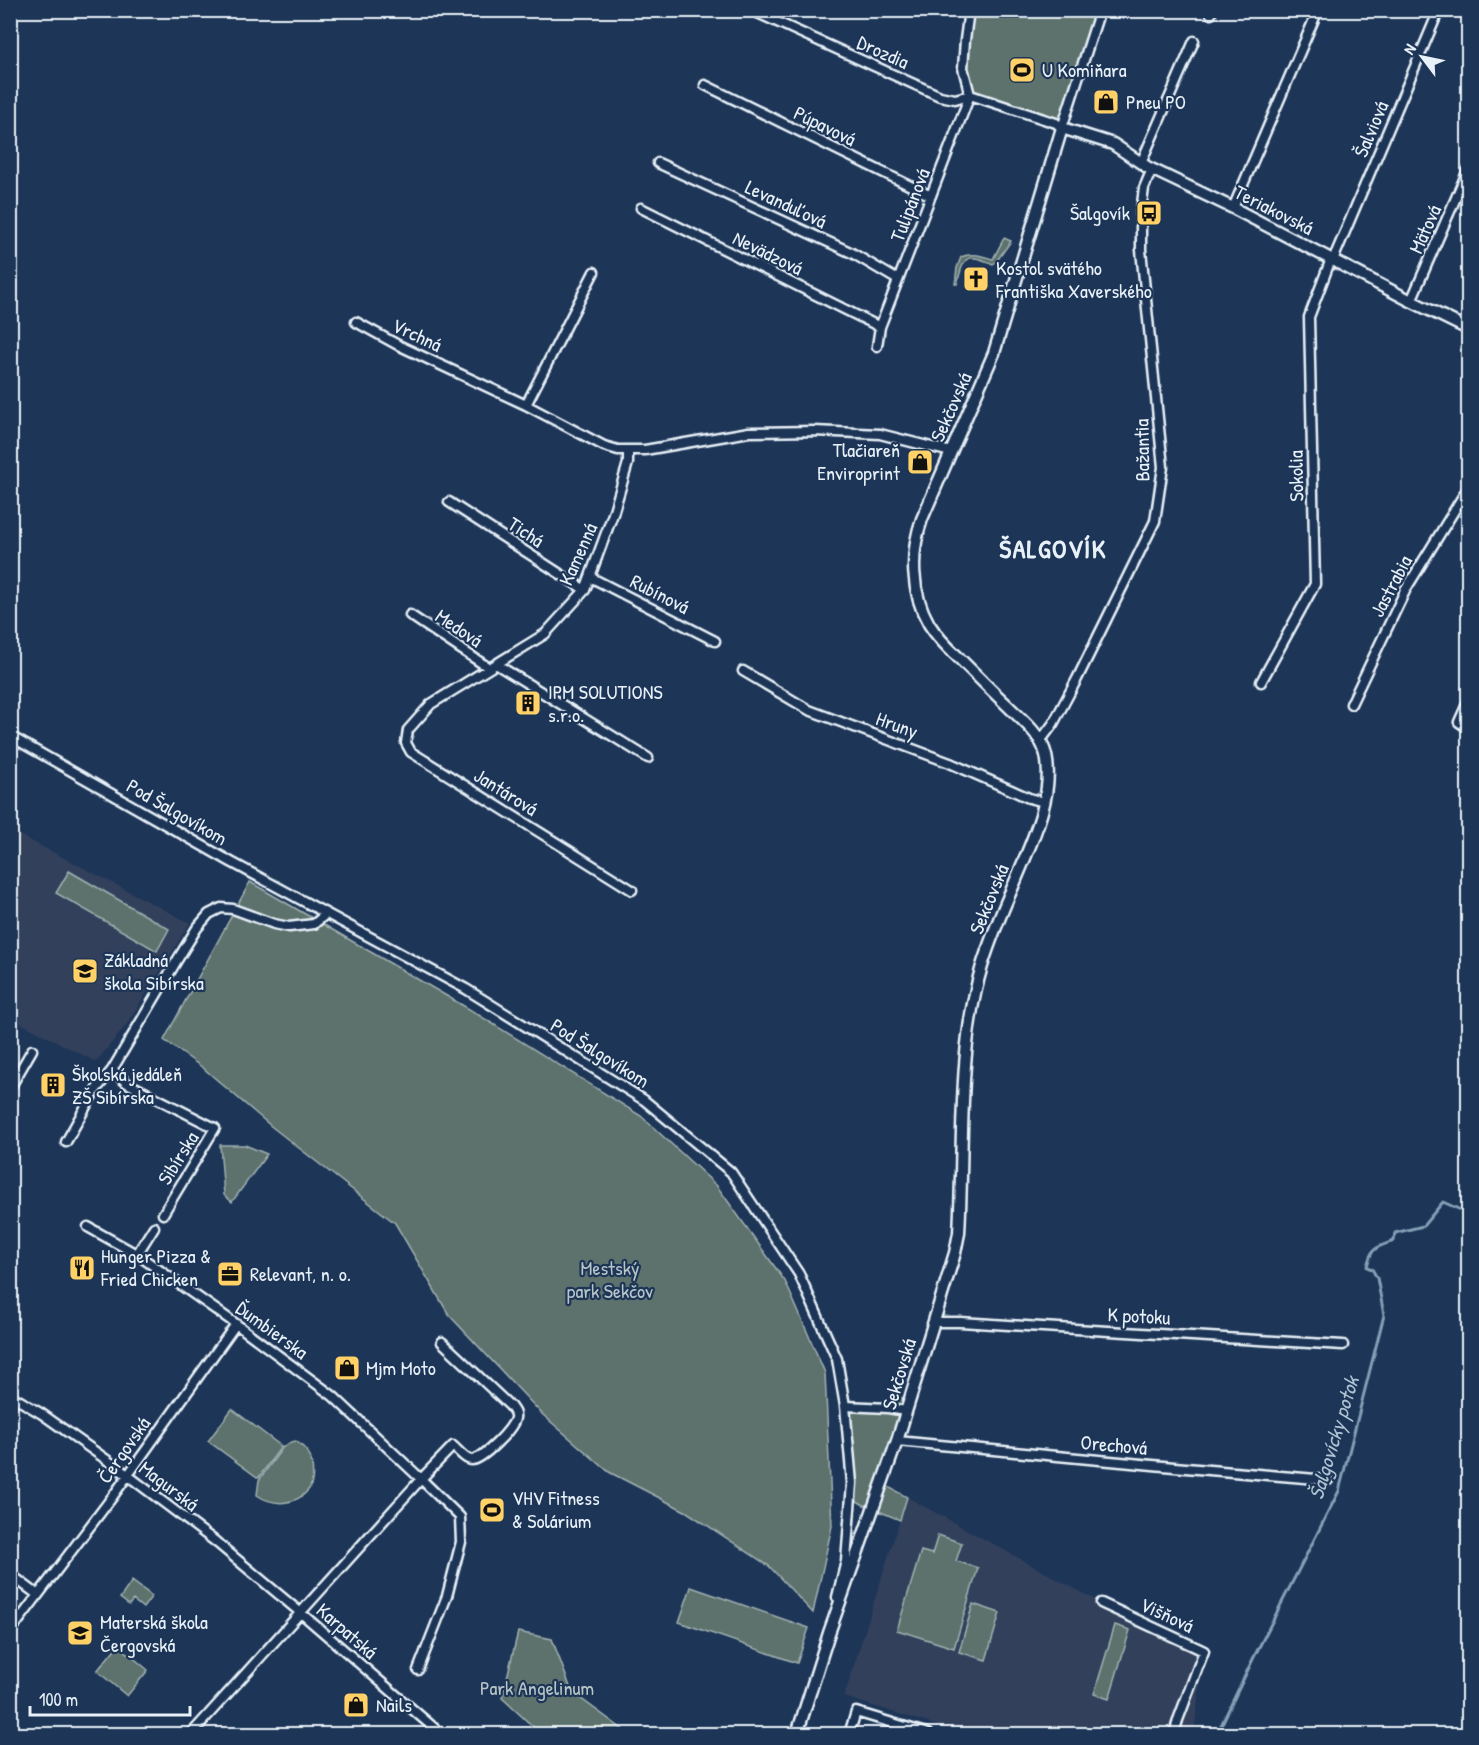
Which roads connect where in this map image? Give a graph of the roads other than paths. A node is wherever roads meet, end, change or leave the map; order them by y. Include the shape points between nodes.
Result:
1 (751, 10) edge
2 (969, 10) edge
3 (1100, 10) edge
4 (1318, 10) edge
5 (1439, 10) edge
6 (1194, 40) dead end
7 (705, 85) dead end
8 (970, 95) junction
9 (1062, 128) junction
10 (658, 163) dead end
11 (1141, 163) junction
12 (1152, 170) junction
13 (1468, 170) edge
14 (931, 196) junction
15 (641, 208) dead end
16 (1233, 208) junction
17 (1332, 260) junction
18 (594, 272) dead end
19 (898, 280) junction
20 (1411, 302) junction
21 (356, 322) dead end
22 (880, 327) junction
23 (1468, 328) edge
24 (877, 346) dead end
25 (526, 405) junction
26 (628, 451) junction
27 (951, 452) junction
28 (1468, 488) edge
29 (448, 502) dead end
30 (590, 577) junction
31 (585, 590) junction
32 (410, 615) dead end
33 (715, 641) dead end
34 (492, 666) junction
35 (743, 671) dead end
36 (1261, 682) dead end
37 (1468, 702) edge
38 (431, 704) joint
39 (1351, 704) dead end
40 (1466, 727) edge
41 (10, 736) edge
42 (1041, 740) junction
43 (648, 758) dead end
44 (1044, 802) junction
45 (632, 890) dead end
46 (326, 914) junction
47 (32, 1050) dead end
48 (112, 1070) junction
49 (10, 1088) edge
50 (67, 1140) dead end
51 (162, 1214) dead end
52 (88, 1227) dead end
53 (154, 1227) dead end
54 (137, 1254) junction
55 (934, 1322) junction
56 (236, 1324) junction
57 (442, 1342) dead end
58 (1343, 1344) dead end
59 (10, 1395) edge
60 (845, 1406) junction
61 (906, 1411) junction
62 (897, 1441) junction
63 (127, 1474) junction
64 (421, 1479) junction
65 (1328, 1480) dead end
66 (10, 1574) edge
67 (38, 1595) junction
68 (1101, 1603) dead end
69 (301, 1613) junction
70 (10, 1632) edge
71 (829, 1633) junction
72 (418, 1671) dead end
73 (191, 1734) edge
74 (441, 1734) edge
75 (797, 1734) edge
76 (849, 1734) edge
77 (929, 1734) edge
78 (1174, 1734) edge

1 - 8 street, Drozdia via 940,96 955,99
2 - 8 street via 963,68
3 - 9 street, Sekčovská
4 - 16 street
5 - 17 street, Šalviová
6 - 11 street
7 - 14 street, Púpavová
8 - 9 street via 1046,119
8 - 14 street, Tulipánová
9 - 11 street, Teriakovská via 1113,144
9 - 27 street, Sekčovská via 994,353
10 - 19 street, Levanduľová via 852,253
11 - 12 street, Teriakovská
12 - 16 street, Teriakovská
12 - 42 street, Bažantia via 1144,188 1141,250 1163,466 1155,521 1077,679
13 - 20 street, Mätová
14 - 19 street, Tulipánová
15 - 22 street, Nevädzová
16 - 17 street, Teriakovská
17 - 20 street, Teriakovská
17 - 36 street, Sokolia via 1310,317 1315,584
18 - 25 street
19 - 22 street, Tulipánová
20 - 23 street, Teriakovská
21 - 25 street, Vrchná
22 - 24 street, Tulipánová
25 - 26 street via 604,446
26 - 27 street via 749,432 814,430 880,434
26 - 30 street, Kamenná via 613,514
27 - 42 street, Sekčovská via 914,547 914,568 925,617 935,633
28 - 39 street, Jastrabia via 1406,589
29 - 31 street, Tichá
30 - 31 street, Kamenná
30 - 33 street, Rubínová
31 - 34 street, Kamenná via 545,634
32 - 34 street, Medová
34 - 38 street, Kamenná
34 - 43 street, Medová
35 - 44 street, Hruny via 809,710
37 - 40 street via 1459,722
38 - 45 street, Jantárová via 408,730 406,743 411,752
41 - 46 street, Pod Šalgovíkom
42 - 44 street, Sekčovská via 1048,771
44 - 55 street, Sekčovská via 990,945 973,1002 963,1101 959,1233
46 - 48 street via 314,924 290,927 233,909 221,908 209,914
46 - 60 street, Pod Šalgovíkom via 466,989 644,1100 730,1172 799,1274 837,1359
47 - 49 street
48 - 50 street via 94,1092
48 - 51 street, Sibírska via 127,1083 215,1128
52 - 54 street, Ďumbierska
53 - 54 street
54 - 56 street, Ďumbierska
55 - 58 street, K potoku
55 - 61 street, Sekčovská
56 - 63 street, Čergovská
56 - 64 street, Ďumbierska via 333,1396
57 - 64 street via 515,1411 515,1419 479,1458 466,1458 453,1446
59 - 63 street, Magurská
60 - 61 street
60 - 71 street, Pod Šalgovíkom via 852,1483 846,1561
61 - 62 street, Sekčovská
62 - 65 street, Orechová
62 - 71 street, Sekčovská
63 - 67 street, Čergovská
63 - 69 street, Magurská
64 - 69 street
64 - 72 street, Ďumbierska via 460,1518 461,1542 447,1596
66 - 67 street
67 - 70 street, Čergovská
68 - 78 street, Višňová via 1204,1651
69 - 73 street, Karpatská
69 - 74 street, Karpatská
71 - 75 street, Sekčovská
76 - 77 street via 856,1712

